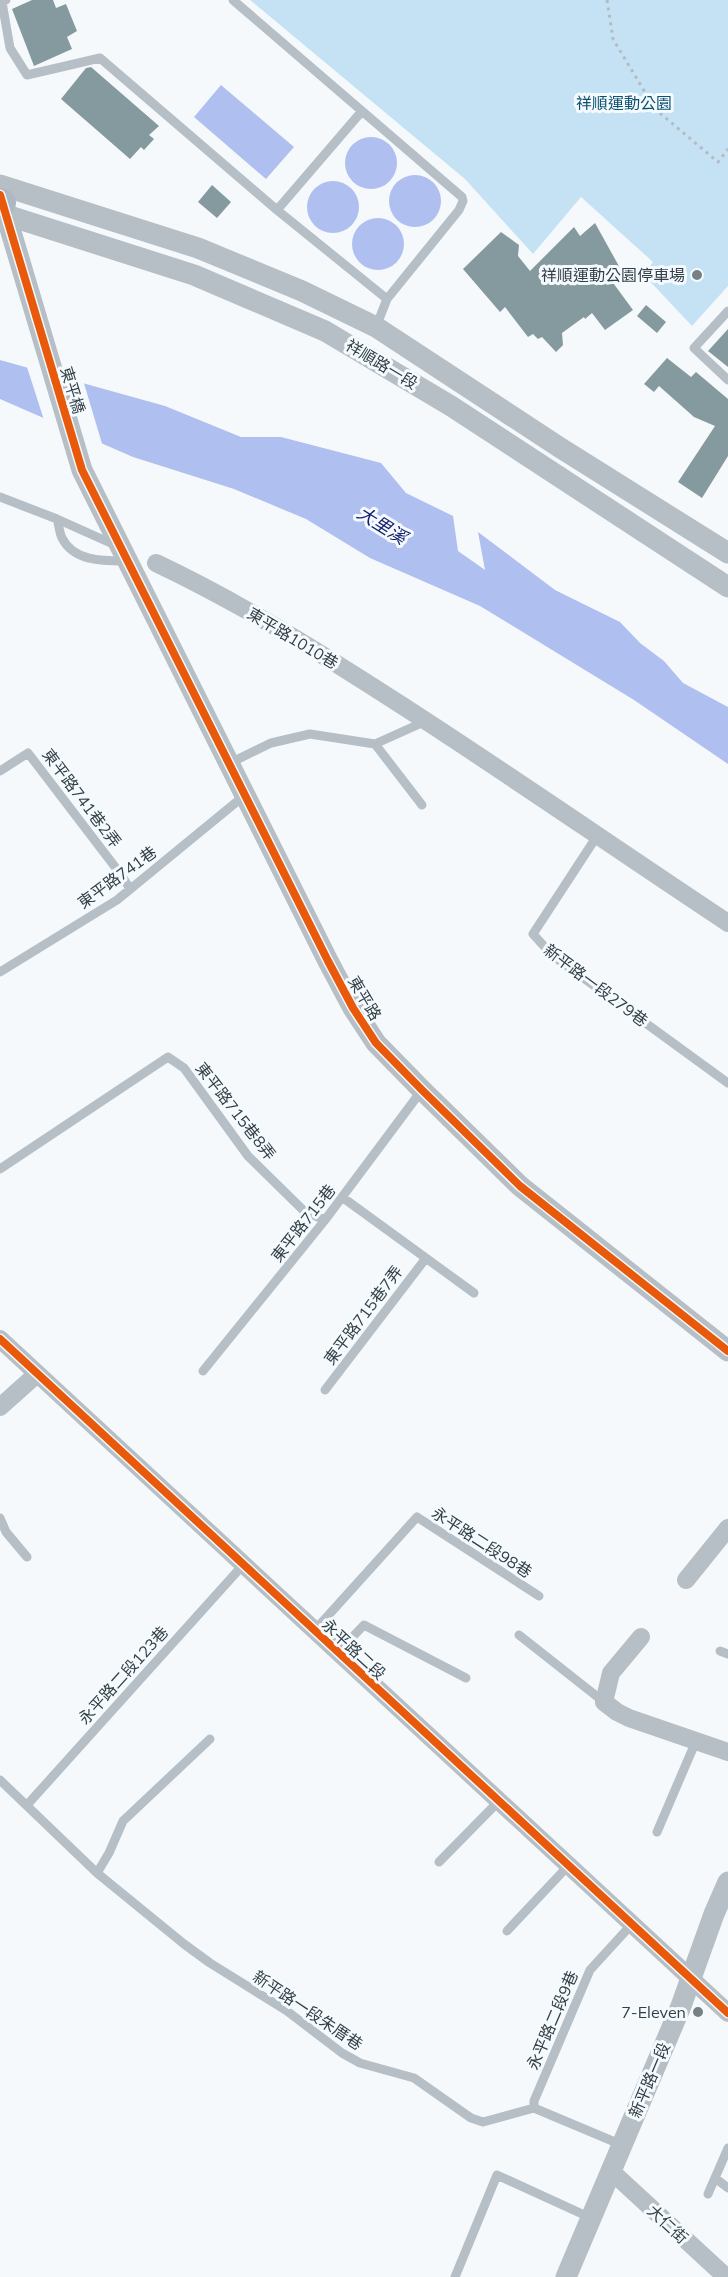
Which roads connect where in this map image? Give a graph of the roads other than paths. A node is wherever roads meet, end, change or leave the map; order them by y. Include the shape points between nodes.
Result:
1 (6, 0) edge
2 (233, 0) edge
3 (362, 111) junction
4 (1, 202) edge
5 (277, 210) junction
6 (387, 299) junction
7 (728, 311) edge
8 (376, 327) junction
9 (728, 380) edge
10 (0, 497) edge
11 (57, 519) junction
12 (728, 553) edge
13 (123, 554) junction
14 (156, 563) dead end
15 (728, 587) edge
16 (426, 721) junction
17 (375, 744) junction
18 (230, 763) junction
19 (0, 771) edge
20 (245, 795) junction
21 (423, 805) dead end
22 (597, 836) junction
23 (130, 889) junction
24 (728, 923) edge
25 (0, 972) edge
26 (728, 1083) edge
27 (422, 1090) junction
28 (0, 1169) edge
29 (342, 1197) junction
30 (325, 1220) junction
31 (426, 1258) junction
32 (474, 1293) dead end
33 (0, 1339) edge
34 (728, 1352) edge
35 (203, 1371) dead end
36 (38, 1374) junction
37 (325, 1390) dead end
38 (0, 1407) edge
39 (0, 1518) edge
40 (728, 1528) edge
41 (27, 1557) dead end
42 (243, 1565) junction
43 (686, 1580) dead end
44 (539, 1596) dead end
45 (315, 1630) junction
46 (519, 1635) dead end
47 (641, 1637) dead end
48 (338, 1652) junction
49 (466, 1678) dead end
50 (604, 1702) junction
51 (210, 1739) dead end
52 (696, 1741) junction
53 (728, 1752) edge
54 (0, 1780) edge
55 (499, 1801) junction
56 (27, 1805) junction
57 (657, 1832) dead end
58 (439, 1862) dead end
59 (569, 1865) junction
60 (97, 1873) junction
61 (728, 1882) edge
62 (633, 1924) junction
63 (507, 1931) dead end
64 (690, 1978) junction
65 (728, 2013) edge
66 (534, 2108) junction
67 (622, 2145) junction
68 (728, 2148) edge
69 (611, 2171) junction
70 (715, 2178) junction
71 (728, 2188) edge
72 (708, 2194) dead end
73 (591, 2218) junction
74 (455, 2277) edge
75 (566, 2277) edge
76 (726, 2277) edge

1 - 5 lane via 2,2 10,48 27,75 100,58
2 - 3 lane
3 - 5 lane
3 - 6 lane via 463,201
4 - 8 street, 祥順路一段 via 198,248
4 - 13 street, 東平橋 via 82,470
4 - 15 street, 祥順路一段 via 194,275 325,331 451,406
5 - 6 lane
6 - 8 lane
7 - 9 lane via 694,348
8 - 12 street, 祥順路一段
10 - 11 lane
11 - 13 lane
11 - 13 lane via 62,538 84,557 97,561
13 - 18 street, 東平路
14 - 16 street, 東平路1010巷 via 281,629
16 - 17 lane
16 - 22 street, 東平路1010巷
17 - 18 lane via 310,734 271,743
17 - 21 lane
18 - 20 street, 東平路
19 - 23 lane, 東平路741巷2弄 via 28,753
20 - 23 lane, 東平路741巷
20 - 27 street, 東平路 via 353,1008 376,1042
22 - 24 street
22 - 26 lane, 新平路一段279巷 via 533,934 552,955
23 - 25 lane, 東平路741巷
27 - 29 lane, 東平路715巷
27 - 34 street, 東平路 via 520,1185
28 - 30 lane, 東平路715巷8弄 via 168,1057 184,1068 248,1156 304,1210
29 - 30 lane, 東平路715巷
29 - 31 lane, 東平路715巷7弄
30 - 35 lane, 東平路715巷
31 - 32 lane, 東平路715巷7弄
31 - 37 lane, 東平路715巷7弄
33 - 36 street, 永平路二段
36 - 38 street
36 - 42 street, 永平路二段
39 - 41 lane via 6,1532
40 - 43 street
42 - 45 street, 永平路二段
42 - 56 lane, 永平路二段123巷
44 - 45 lane, 永平路二段98巷 via 417,1517
45 - 48 street, 永平路二段
46 - 50 lane
47 - 50 street via 610,1673
48 - 49 lane via 364,1625
48 - 55 street, 永平路二段
50 - 52 street via 629,1718
51 - 60 lane via 123,1821
52 - 53 street
52 - 57 lane
54 - 56 lane, 新平路一段朱厝巷
55 - 58 lane
55 - 59 street, 永平路二段
56 - 60 lane, 新平路一段朱厝巷
59 - 62 street, 永平路二段
59 - 63 lane
60 - 66 lane, 新平路一段朱厝巷 via 210,1963 360,2063 414,2078 471,2118 483,2122
61 - 64 street, 新平路一段 via 718,1916
62 - 64 street, 永平路二段
62 - 66 lane, 永平路二段9巷 via 590,1970
64 - 65 street, 永平路二段
64 - 67 street, 新平路一段
66 - 67 lane
67 - 69 street, 新平路一段
68 - 70 lane
69 - 73 street, 新平路一段
69 - 76 street, 大仁街
70 - 71 lane
70 - 72 lane
73 - 74 lane via 497,2175
73 - 75 street, 新平路一段

